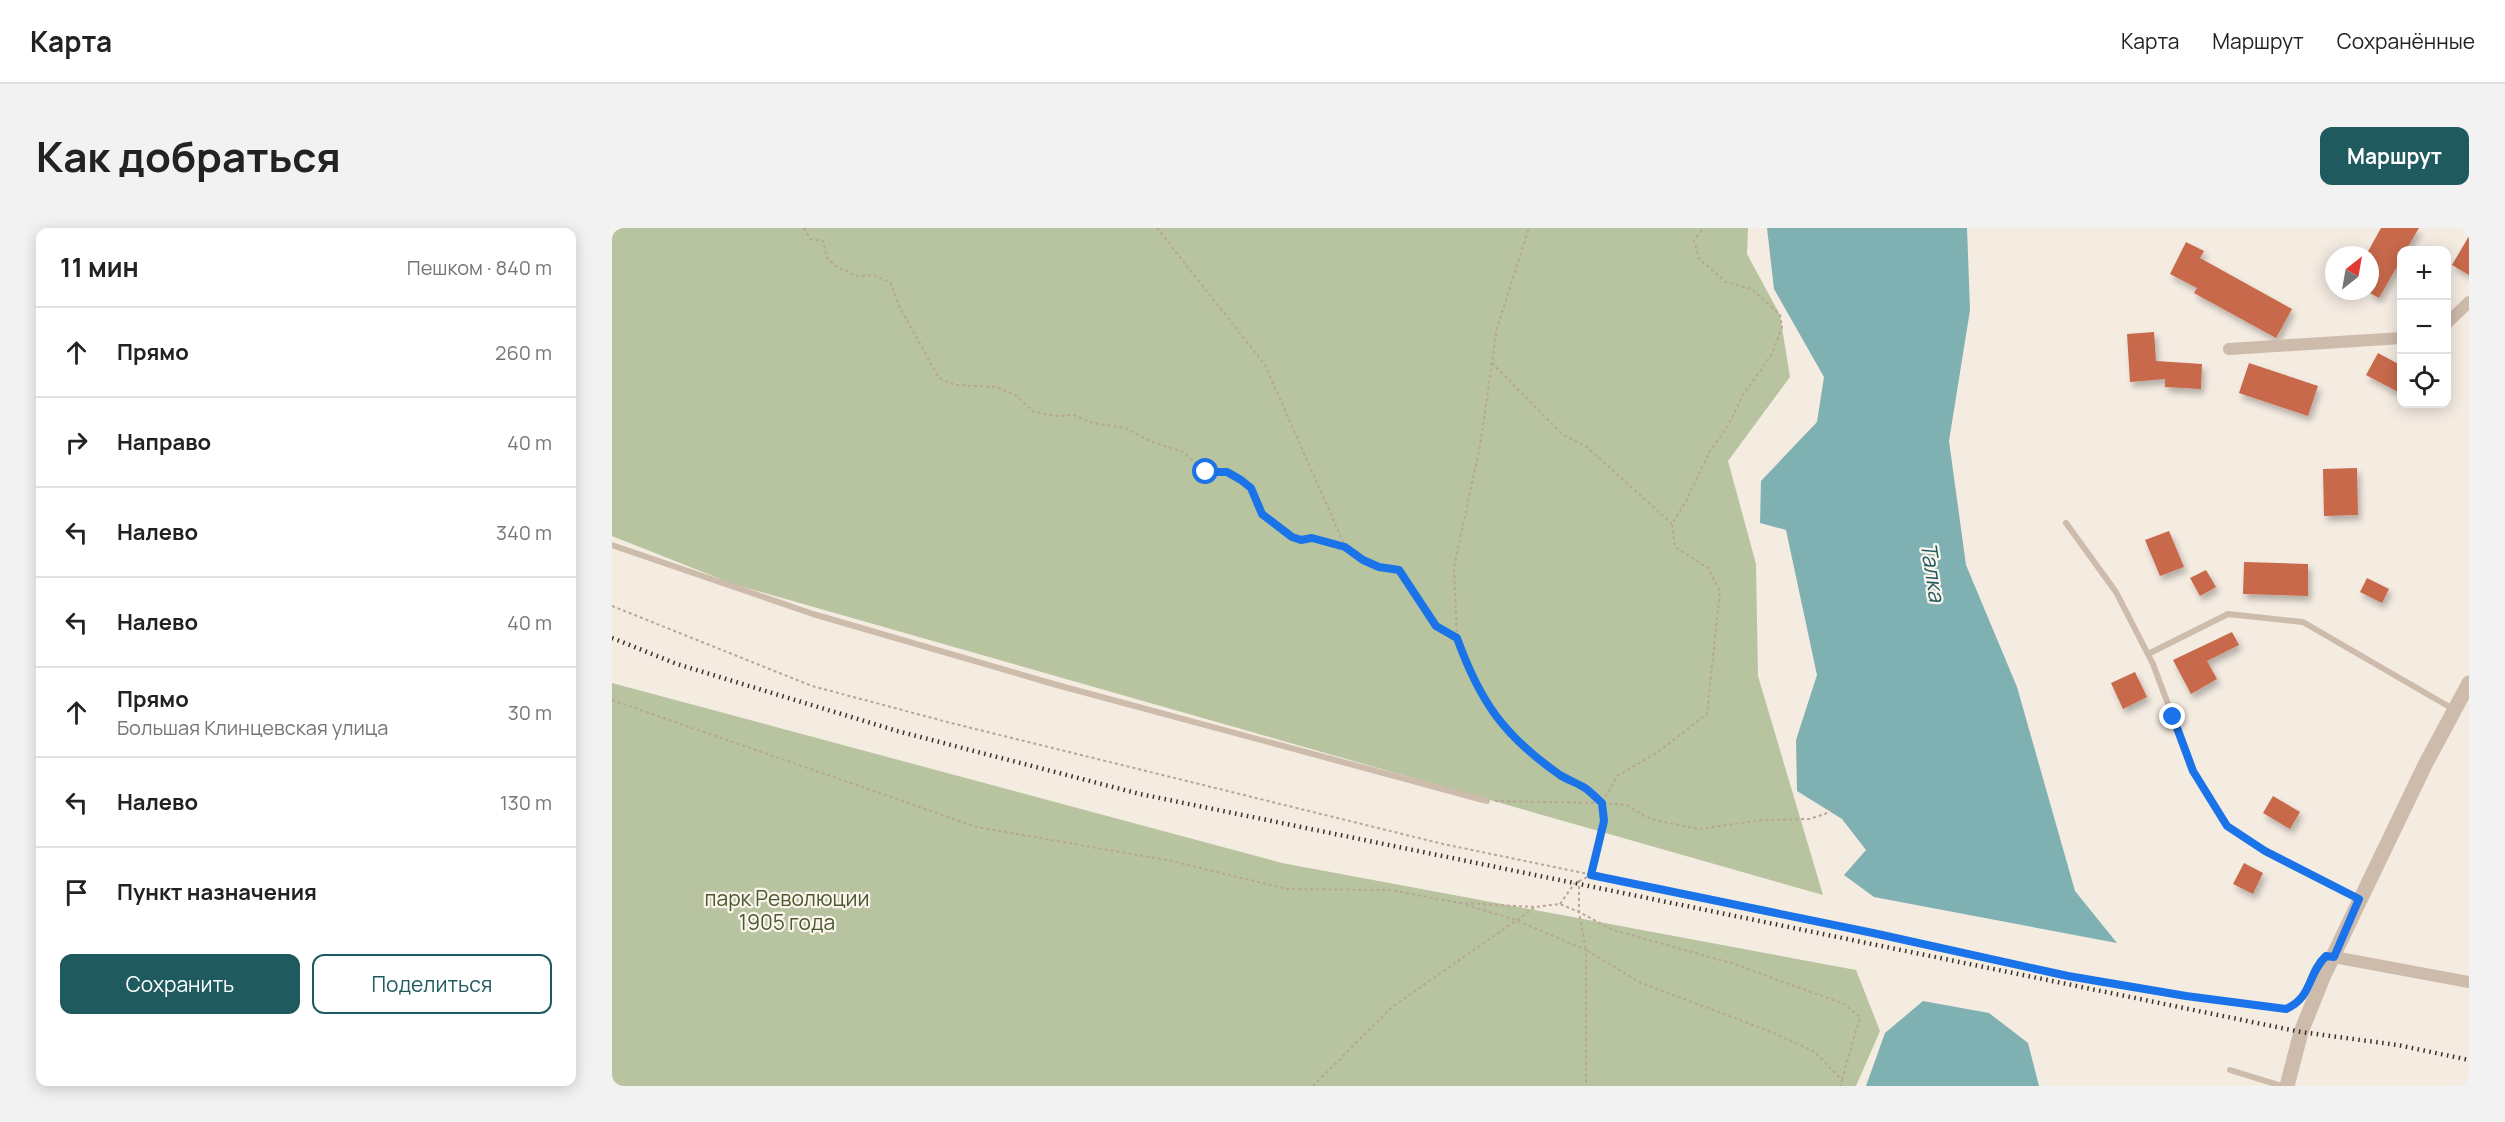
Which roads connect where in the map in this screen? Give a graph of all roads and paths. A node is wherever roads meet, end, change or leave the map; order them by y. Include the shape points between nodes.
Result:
1 (804, 228) edge
2 (1157, 228) edge
3 (1529, 228) edge
4 (1704, 228) edge
5 (2469, 303) edge
6 (2451, 319) edge
7 (2397, 338) edge
8 (2229, 349) dead end
9 (1492, 363) junction
10 (2066, 523) dead end
11 (1672, 524) junction
12 (612, 545) edge
13 (1345, 547) junction
14 (612, 606) edge
15 (1457, 638) junction
16 (2148, 654) junction
17 (2469, 683) edge
18 (612, 700) edge
19 (2455, 710) junction
20 (1487, 801) joint
21 (1602, 803) junction
22 (1833, 807) dead end
23 (1591, 875) junction
24 (1579, 880) junction
25 (2359, 899) junction
26 (1460, 903) junction
27 (1560, 904) junction
28 (1535, 907) junction
29 (1579, 912) junction
30 (1516, 920) junction
31 (1586, 950) junction
32 (2334, 957) junction
33 (2469, 982) edge
34 (2301, 999) dead end
35 (2230, 1070) dead end
36 (1842, 1080) junction
37 (1313, 1086) edge
38 (1586, 1086) edge
39 (1841, 1086) edge
40 (2284, 1086) edge

1 - 13 path via 810,239 823,241 827,258 839,269 856,276 874,275 891,283 899,306 939,378 955,385 996,387 1017,396 1032,411 1074,415 1093,423 1125,428 1183,452 1206,472 1227,472 1241,480 1251,488 1262,514 1292,537
2 - 13 path via 1265,365
3 - 9 path via 1497,328
4 - 11 path via 1694,240 1700,259 1726,282 1752,289 1780,315 1782,327 1772,354 1743,394
5 - 6 street
7 - 8 street
9 - 11 path via 1563,435 1587,447
9 - 15 path via 1480,446 1454,567
10 - 16 lane via 2116,592
11 - 21 path via 1675,547 1708,568 1720,591 1707,714 1658,752 1617,776
12 - 20 lane via 813,615 1057,686
13 - 15 path via 1379,567 1399,570 1436,626
14 - 23 path via 812,686 1443,844
15 - 21 path via 1490,711 1512,737
16 - 19 lane via 2228,614 2303,622
16 - 25 lane via 2193,771 2227,826 2265,851
17 - 19 street
18 - 26 path via 977,827 1172,861 1287,889 1390,890
19 - 25 street
20 - 21 path
21 - 22 path via 1627,805 1653,819 1699,829 1762,820 1809,819
21 - 23 path via 1604,821
23 - 24 path
23 - 34 path via 2068,976 2286,1009
24 - 27 path
24 - 29 path
25 - 32 street
26 - 28 path
26 - 30 path
27 - 28 path
27 - 29 path
28 - 30 path
29 - 31 path
29 - 36 path via 1613,930 1731,963 1844,1004 1860,1017
30 - 31 path
30 - 37 path via 1392,1006
31 - 36 path via 1641,983 1815,1052
31 - 38 path
32 - 33 street
32 - 40 street via 2301,1032
35 - 40 lane
36 - 39 path

